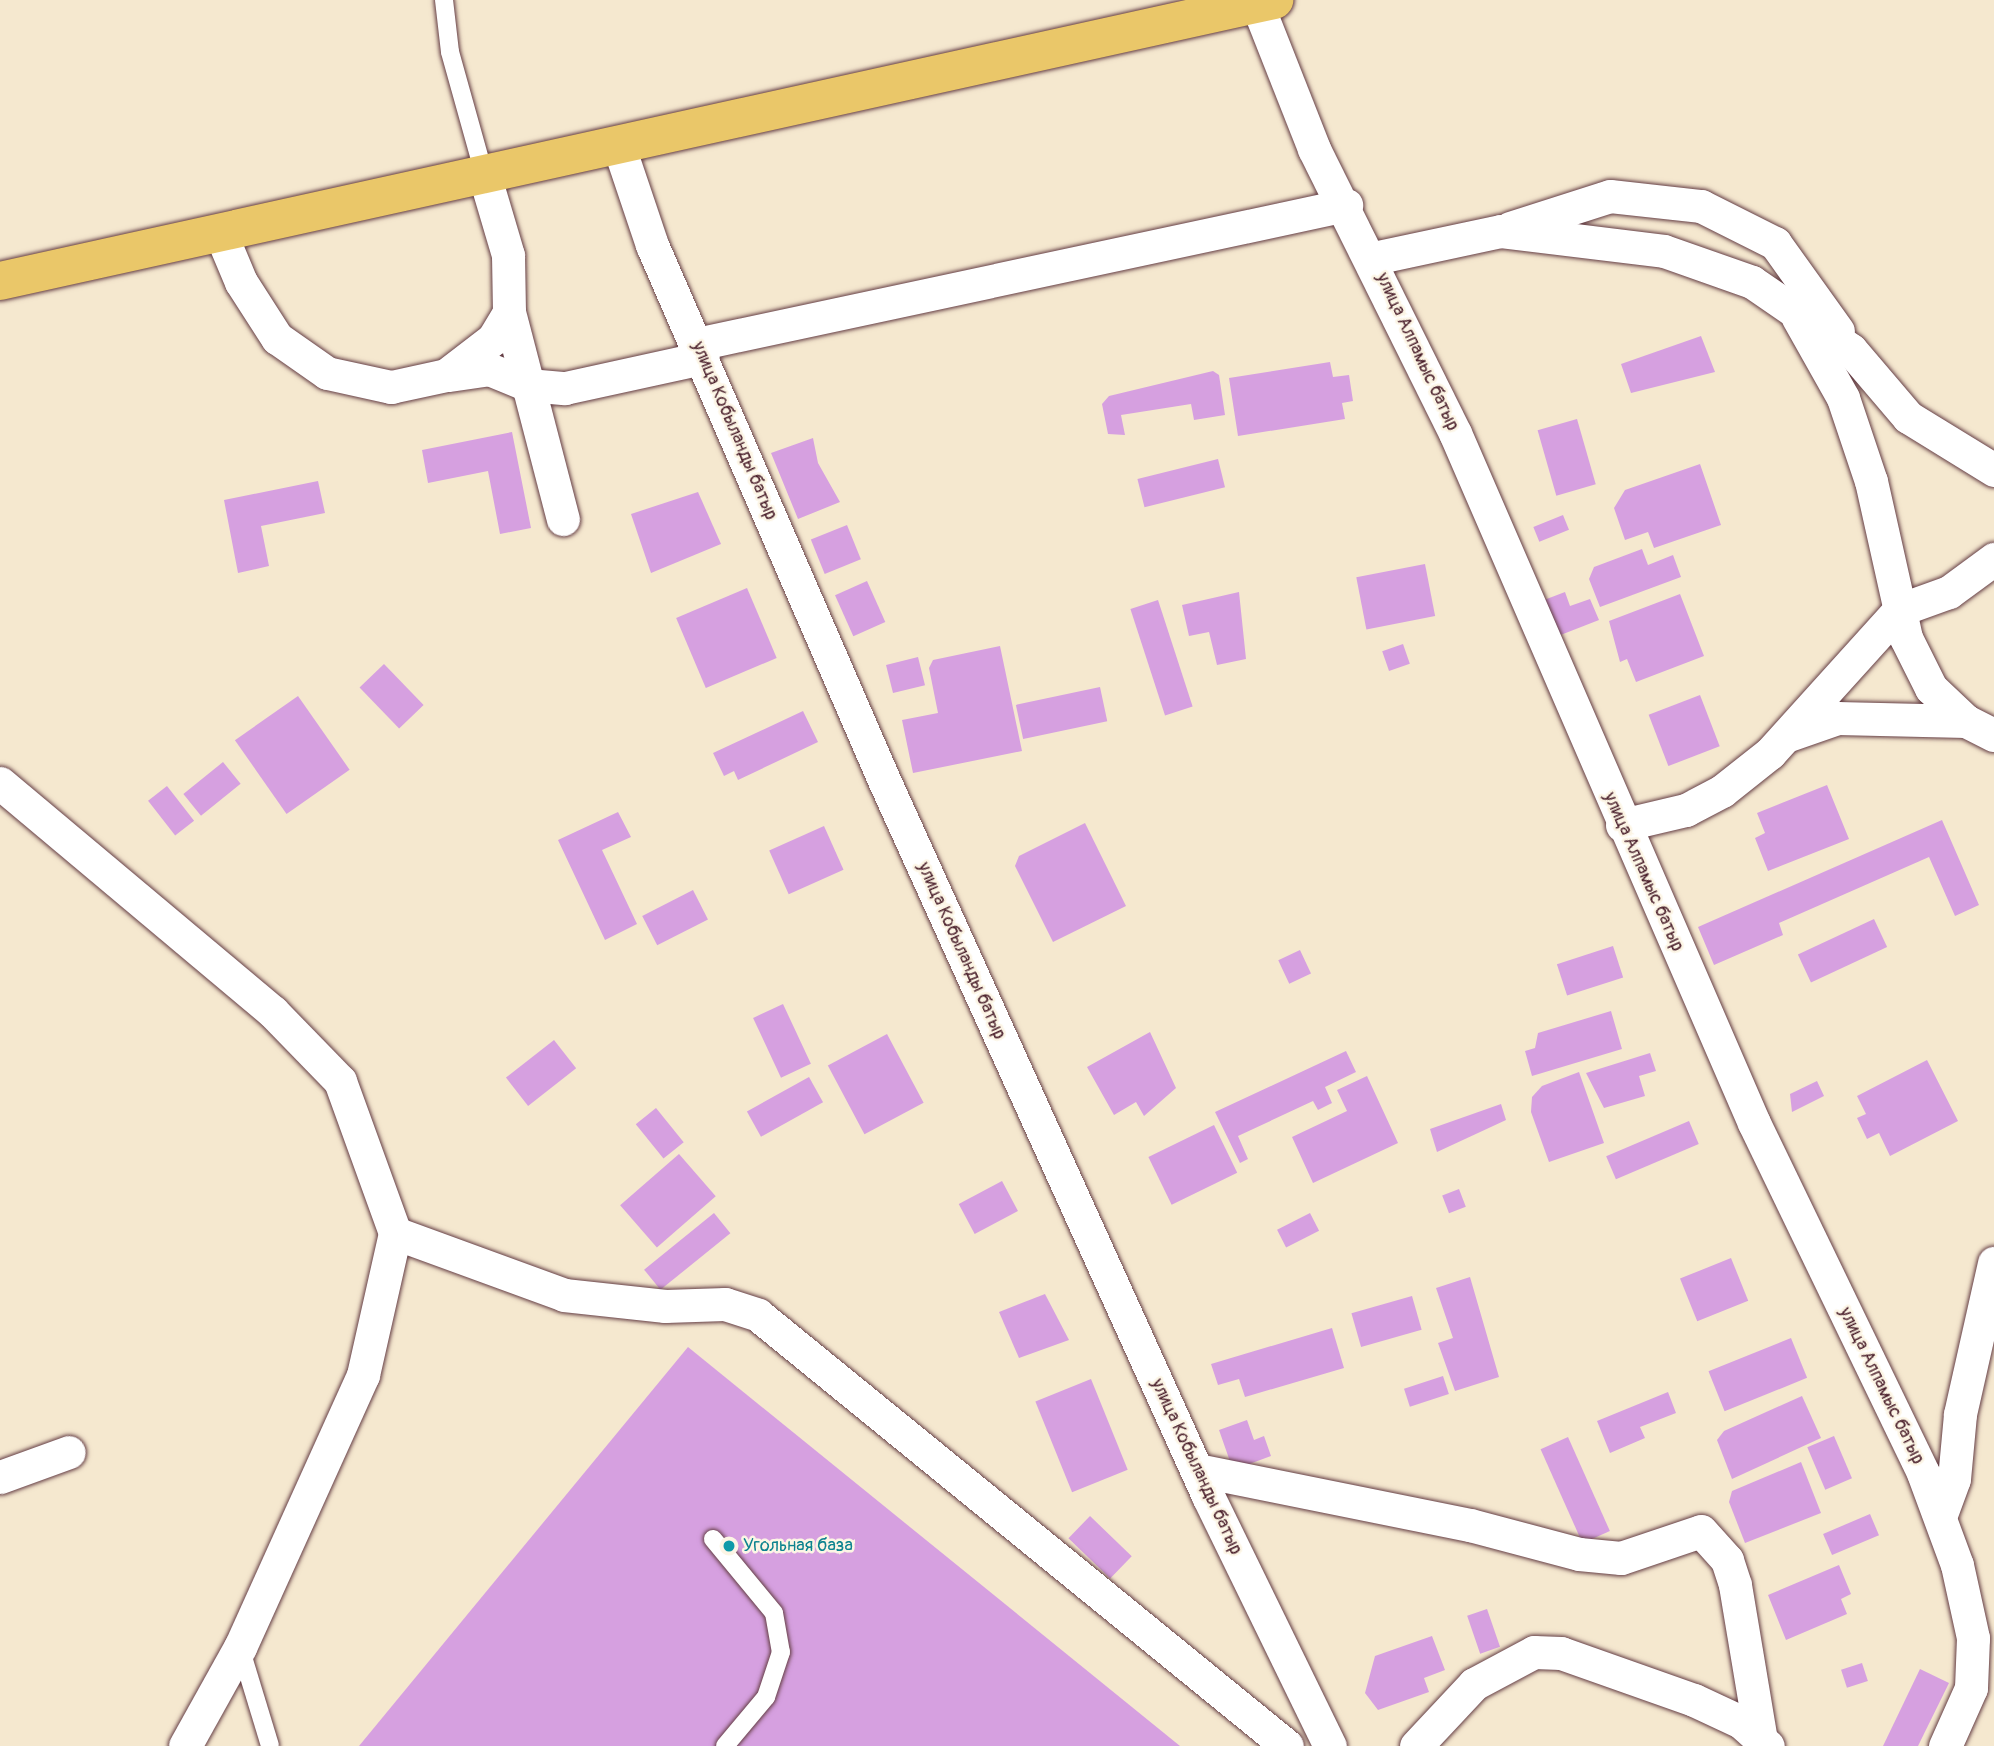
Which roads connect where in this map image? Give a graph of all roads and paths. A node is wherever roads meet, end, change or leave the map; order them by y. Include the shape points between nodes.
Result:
1 (444, 0) edge
2 (1265, 2) edge
3 (618, 144) junction
4 (484, 174) junction
5 (1346, 205) junction
6 (1501, 230) junction
7 (220, 232) junction
8 (1374, 258) junction
9 (0, 281) edge
10 (1794, 310) junction
11 (509, 312) junction
12 (1851, 349) junction
13 (700, 351) junction
14 (446, 375) junction
15 (528, 385) junction
16 (1994, 470) edge
17 (563, 519) dead end
18 (1994, 559) edge
19 (1899, 610) junction
20 (1980, 728) edge
21 (1783, 737) junction
22 (0, 783) edge
23 (1622, 825) junction
24 (396, 1233) junction
25 (1994, 1263) edge
26 (69, 1452) dead end
27 (1197, 1470) junction
28 (0, 1477) edge
29 (1940, 1517) junction
30 (713, 1539) dead end
31 (240, 1647) junction
32 (1764, 1743) edge
33 (185, 1746) edge
34 (270, 1746) edge
35 (725, 1746) edge
36 (1287, 1746) edge
37 (1330, 1746) edge
38 (1416, 1746) edge
39 (1945, 1746) edge

1 - 4 lane via 450,52
2 - 3 main road
2 - 5 street, улица Алпамыс батыр via 1314,149
3 - 4 main road
3 - 13 street, улица Кобыланды батыр via 652,245
4 - 7 main road
4 - 11 street via 508,255
5 - 8 street, улица Алпамыс батыр
5 - 13 street
6 - 8 street
6 - 10 street via 1664,251 1752,282
6 - 12 street via 1610,196 1701,206 1774,243
7 - 9 main road
7 - 14 street via 240,282 277,338 327,373 391,387
8 - 23 street, улица Алпамыс батыр
10 - 12 street
10 - 19 street via 1843,398 1871,481
11 - 14 street via 494,339
11 - 15 street
12 - 16 street via 1908,417
13 - 15 street via 604,382
13 - 27 street, улица Кобыланды батыр via 884,780
14 - 15 street via 489,369
15 - 17 street
18 - 19 street via 1949,592
19 - 20 street via 1931,688
19 - 21 street
20 - 21 street via 1837,718
21 - 23 street via 1722,791 1686,810
22 - 24 street via 273,1012 340,1081
23 - 29 street, улица Алпамыс батыр
24 - 31 street via 363,1375
24 - 36 street via 564,1296 664,1306 725,1304 758,1315
25 - 29 street via 1960,1414 1954,1479
26 - 28 street
27 - 32 street via 1579,1554 1621,1558 1701,1531 1727,1560 1735,1585
27 - 37 street, улица Кобыланды батыр
29 - 39 street, улица Алпамыс батыр via 1973,1638 1971,1688
30 - 35 lane via 775,1613 780,1652 766,1697
31 - 33 street
31 - 34 lane
32 - 38 street via 1741,1722 1694,1700 1561,1653 1534,1652 1474,1684

